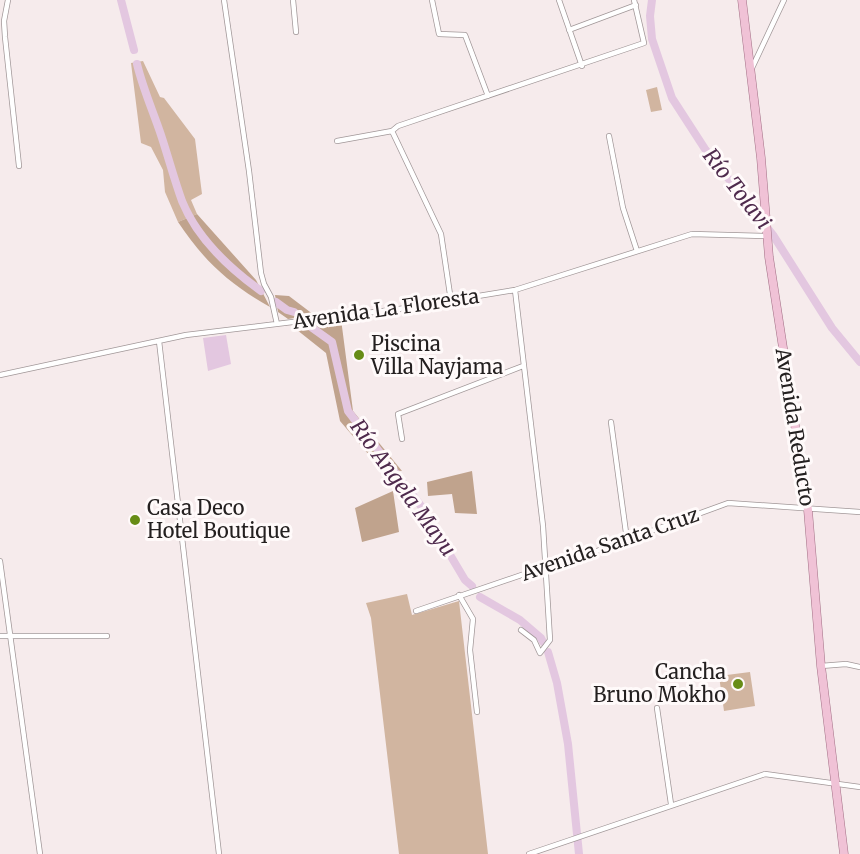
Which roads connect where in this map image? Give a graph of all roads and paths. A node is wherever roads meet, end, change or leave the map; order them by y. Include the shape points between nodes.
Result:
1 (8, 0) edge
2 (224, 0) edge
3 (293, 0) edge
4 (432, 0) edge
5 (559, 0) edge
6 (742, 0) edge
7 (784, 0) edge
8 (635, 3) edge
9 (570, 30) junction
10 (296, 32) dead end
11 (582, 66) junction
12 (751, 69) junction
13 (488, 96) junction
14 (392, 131) junction
15 (609, 136) dead end
16 (338, 141) dead end
17 (19, 166) dead end
18 (768, 234) junction
19 (637, 251) junction
20 (515, 290) junction
21 (451, 301) junction
22 (277, 324) junction
23 (159, 340) junction
24 (524, 366) junction
25 (0, 375) edge
26 (611, 422) dead end
27 (402, 439) dead end
28 (808, 510) junction
29 (860, 512) edge
30 (627, 540) junction
31 (0, 561) edge
32 (546, 568) junction
33 (459, 595) junction
34 (416, 610) dead end
35 (521, 630) dead end
36 (11, 634) junction
37 (0, 636) edge
38 (107, 636) dead end
39 (821, 666) junction
40 (860, 667) edge
41 (657, 708) dead end
42 (477, 712) dead end
43 (835, 784) junction
44 (860, 787) edge
45 (671, 804) junction
46 (40, 854) edge
47 (219, 854) edge
48 (529, 854) edge
49 (844, 854) edge

1 - 17 street via 5,37
2 - 22 street via 261,273
3 - 10 street
4 - 13 street via 439,34 465,35
5 - 9 street
6 - 12 main road, Avenida Reducto
7 - 12 street
8 - 9 street
8 - 11 street via 645,44
9 - 11 street
11 - 13 street
12 - 18 main road, Avenida Reducto
13 - 14 street
14 - 16 street
14 - 21 street via 441,234
15 - 19 street via 623,208
18 - 19 street, Avenida La Floresta via 692,234
18 - 28 main road, Avenida Reducto
19 - 20 street, Avenida La Floresta
20 - 21 street, Avenida La Floresta
20 - 24 street
21 - 22 street, Avenida La Floresta
22 - 23 street, Avenida La Floresta
23 - 25 street, Avenida La Floresta
23 - 47 street
24 - 27 street via 398,414
24 - 32 street
26 - 30 street
28 - 29 street, Avenida Santa Cruz
28 - 30 street, Avenida Santa Cruz via 728,503
28 - 39 main road, Avenida Reducto
30 - 32 street, Avenida Santa Cruz
31 - 36 street
32 - 33 street, Avenida Santa Cruz
32 - 35 street via 550,640 540,653 534,640
33 - 34 street, Avenida Santa Cruz
33 - 42 street via 472,619 470,650
36 - 37 street
36 - 38 street
36 - 46 street
39 - 40 street
39 - 43 main road, Avenida Reducto
41 - 45 street
43 - 44 street
43 - 45 street via 765,774
43 - 49 main road, Avenida Reducto
45 - 48 street

